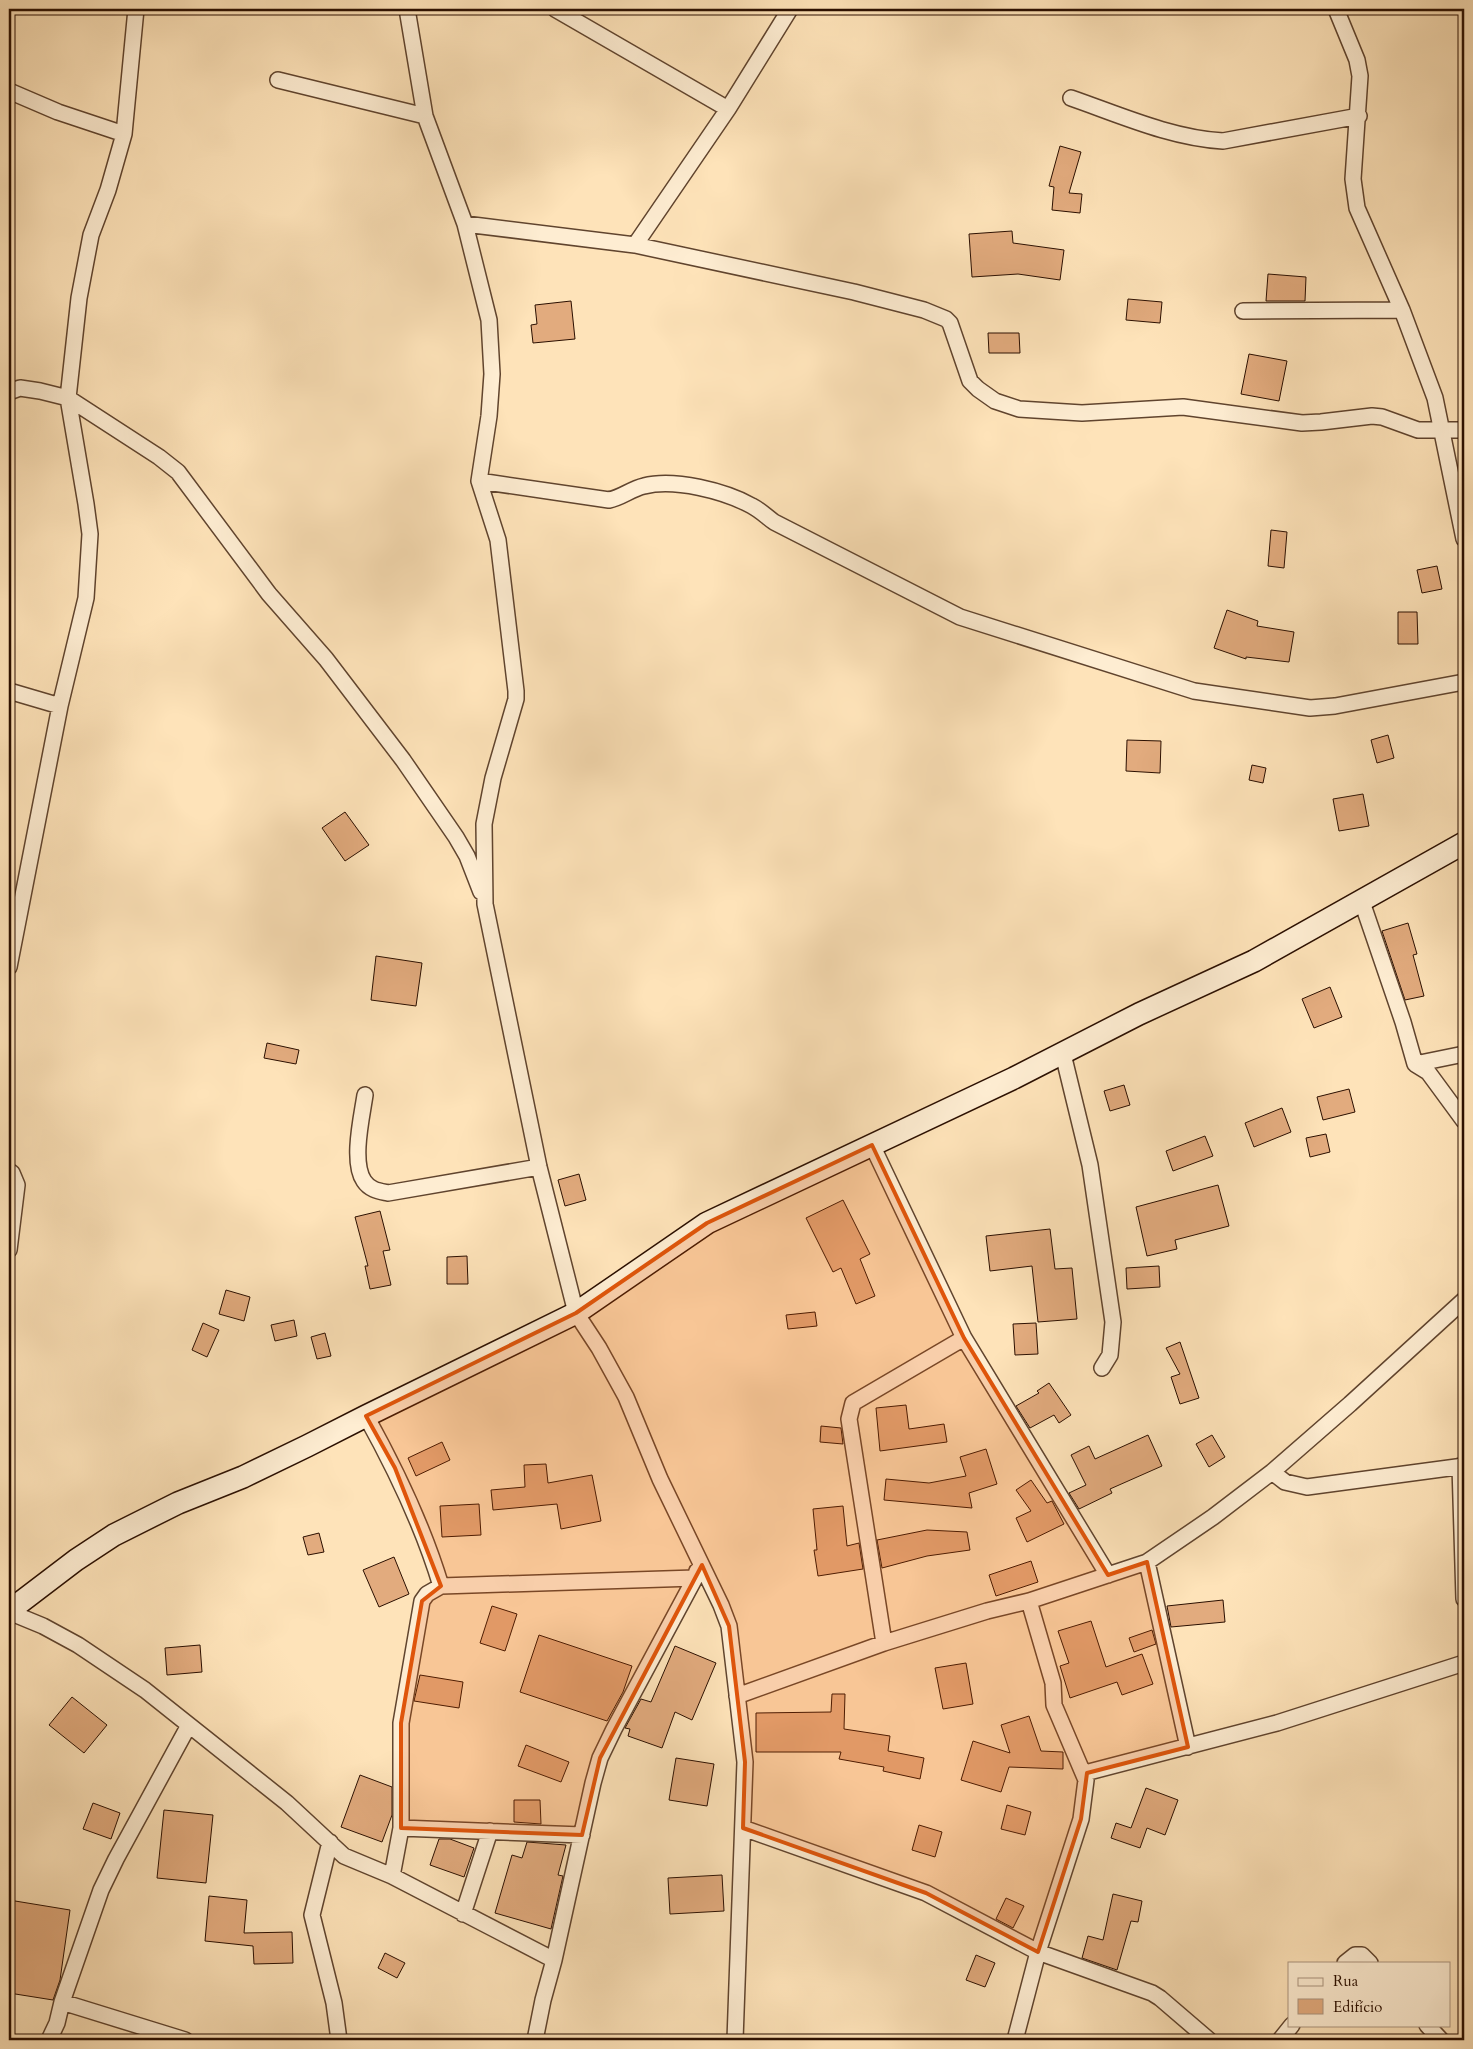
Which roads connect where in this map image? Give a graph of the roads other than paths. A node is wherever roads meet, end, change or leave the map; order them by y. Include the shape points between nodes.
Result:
1 (136, 9) edge
2 (407, 9) edge
3 (555, 9) edge
4 (790, 9) edge
5 (1336, 9) edge
6 (278, 80) dead end
7 (9, 91) edge
8 (1071, 98) dead end
9 (728, 109) junction
10 (425, 116) junction
11 (1359, 116) junction
12 (124, 134) junction
13 (466, 224) junction
14 (635, 244) junction
15 (1402, 310) junction
16 (1242, 311) dead end
17 (9, 392) edge
18 (68, 398) junction
19 (1464, 430) edge
20 (1440, 431) junction
21 (479, 481) junction
22 (1464, 538) edge
23 (1464, 682) edge
24 (9, 690) edge
25 (60, 706) junction
26 (1464, 843) edge
27 (1362, 902) junction
28 (485, 904) junction
29 (9, 966) edge
30 (1063, 1054) junction
31 (1464, 1054) edge
32 (1415, 1064) junction
33 (365, 1095) dead end
34 (1464, 1121) edge
35 (872, 1145) junction
36 (539, 1167) junction
37 (9, 1172) edge
38 (9, 1250) edge
39 (1464, 1300) edge
40 (576, 1313) junction
41 (964, 1338) junction
42 (1102, 1368) dead end
43 (366, 1416) junction
44 (1462, 1466) edge
45 (1272, 1472) junction
46 (700, 1560) junction
47 (1147, 1562) junction
48 (1108, 1575) junction
49 (696, 1578) junction
50 (442, 1586) junction
51 (1464, 1598) edge
52 (1029, 1600) junction
53 (9, 1611) edge
54 (884, 1643) junction
55 (1464, 1663) edge
56 (736, 1696) junction
57 (189, 1725) junction
58 (1188, 1747) junction
59 (1085, 1773) junction
60 (401, 1828) junction
61 (743, 1828) junction
62 (490, 1831) junction
63 (582, 1835) junction
64 (330, 1842) junction
65 (392, 1876) junction
66 (463, 1914) junction
67 (1038, 1952) junction
68 (554, 1960) junction
69 (1346, 1962) edge
70 (1369, 1962) edge
71 (62, 2002) junction
72 (1291, 2026) edge
73 (1428, 2026) edge
74 (49, 2040) edge
75 (186, 2040) edge
76 (338, 2040) edge
77 (535, 2040) edge
78 (734, 2040) edge
79 (1014, 2040) edge
80 (1209, 2040) edge
81 (1280, 2040) edge
82 (1441, 2040) edge

1 - 12 street
2 - 10 street
3 - 9 street
4 - 9 street
5 - 11 street via 1357,60
6 - 10 street
7 - 12 street via 58,112
8 - 11 street via 1151,126 1223,141
9 - 14 street
10 - 13 street
11 - 15 street via 1353,179 1357,208
12 - 18 street via 91,235
13 - 14 street
13 - 21 street via 489,320 492,374
14 - 20 street via 934,313 950,323 970,381 995,401 1019,409 1082,413 1183,407 1302,423 1372,416 1418,430
15 - 16 street
15 - 20 street via 1435,398
17 - 18 street via 20,388
18 - 25 street via 90,534 86,598
18 - 28 street via 178,472 269,594 326,659 402,760 467,856
19 - 20 street
20 - 22 street
21 - 23 street via 609,500 646,485 676,484 709,490 736,498 774,522 960,617 1194,691 1317,708
21 - 28 street via 498,540 516,691 484,824
24 - 25 street
25 - 29 street
26 - 27 street
27 - 30 street via 1254,961 1139,1014
27 - 32 street
28 - 36 street
30 - 35 street
30 - 42 street via 1090,1165 1114,1322 1110,1356
31 - 32 street
32 - 34 street via 1428,1072
33 - 36 street via 359,1164 363,1180 374,1190 388,1192
35 - 40 street via 707,1223
35 - 41 street
36 - 40 street
37 - 38 street via 17,1184
39 - 45 street
40 - 43 street
40 - 46 street via 626,1397 660,1479
41 - 48 street
41 - 54 street via 854,1403 850,1412
43 - 50 street via 403,1487 431,1551
43 - 53 street via 275,1462 178,1503 114,1535
44 - 45 street via 1306,1487 1293,1486
44 - 51 street
45 - 47 street
46 - 49 street
46 - 56 street via 722,1604 728,1626
47 - 48 street
47 - 58 street
48 - 52 street
49 - 50 street
49 - 63 street via 600,1758
50 - 60 street via 427,1594 422,1601 401,1724
52 - 54 street
52 - 59 street via 1053,1684 1054,1705
53 - 57 street via 78,1645 145,1690
54 - 56 street
55 - 58 street via 1277,1723
56 - 61 street via 745,1762
57 - 64 street
57 - 71 street via 101,1890
58 - 59 street
59 - 67 street via 1081,1819
60 - 62 street
60 - 65 street
61 - 67 street via 926,1893
61 - 78 street
62 - 63 street
62 - 66 street
63 - 68 street
64 - 65 street via 344,1856
64 - 76 street via 312,1914 334,2003
65 - 66 street
66 - 68 street
67 - 79 street
67 - 80 street via 1152,1993
68 - 77 street
69 - 70 street via 1355,1955 1362,1955
71 - 74 street
71 - 75 street
72 - 81 street
73 - 82 street

